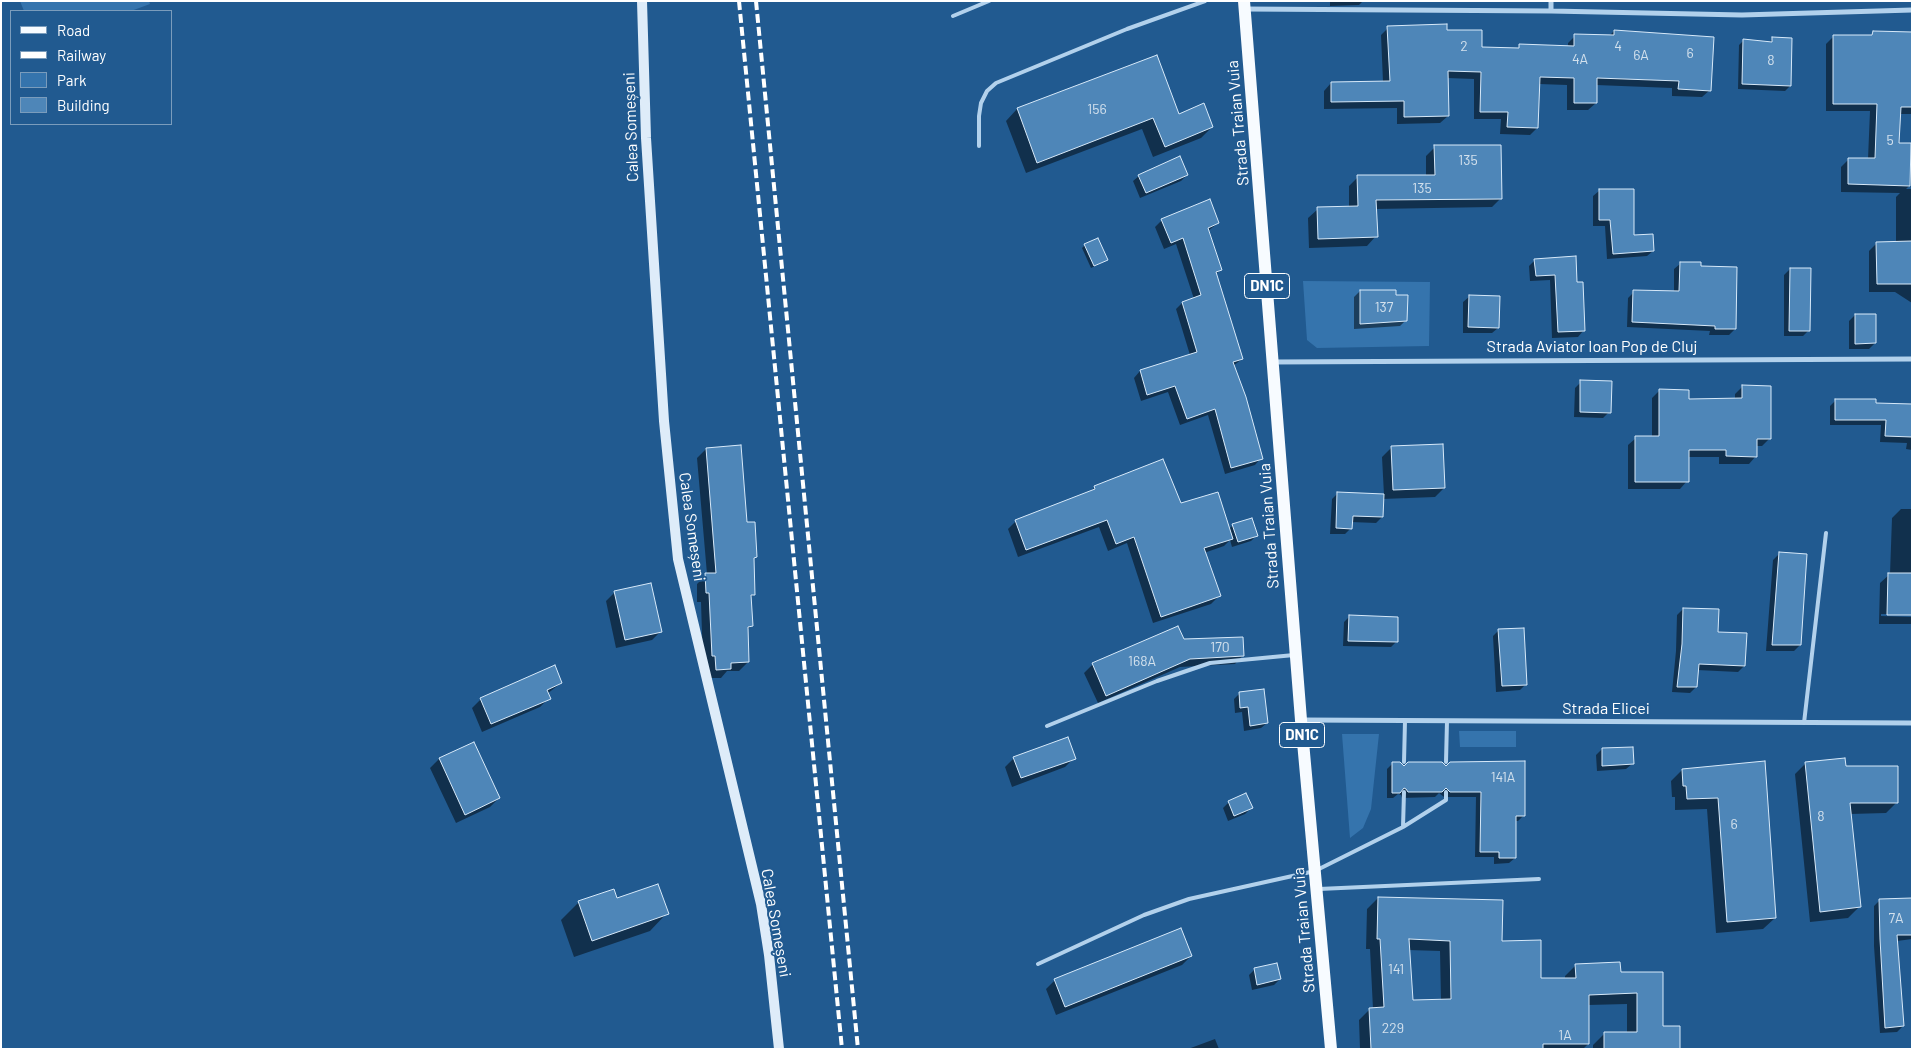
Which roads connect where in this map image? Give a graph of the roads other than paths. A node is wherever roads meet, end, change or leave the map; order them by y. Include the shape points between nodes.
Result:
1 (642, 1) edge
2 (989, 1) edge
3 (1205, 1) edge
4 (1551, 1) edge
5 (1244, 5) edge
6 (1912, 10) edge
7 (1551, 11) junction
8 (953, 16) dead end
9 (979, 146) dead end
10 (1912, 359) edge
11 (1272, 362) junction
12 (1826, 532) dead end
13 (1296, 655) junction
14 (1301, 720) junction
15 (1405, 721) junction
16 (1447, 721) junction
17 (1804, 722) junction
18 (1912, 723) edge
19 (1047, 726) dead end
20 (1404, 762) dead end
21 (1446, 762) dead end
22 (1404, 792) dead end
23 (1446, 792) dead end
24 (1404, 827) junction
25 (1315, 871) junction
26 (1539, 879) dead end
27 (1317, 889) junction
28 (1038, 964) dead end
29 (779, 1049) edge
30 (1331, 1049) edge

1 - 29 main road, Calea Someșeni via 646,138 664,421 678,559 761,904
2 - 8 lane
3 - 9 lane via 996,83 987,90 981,103
4 - 7 street
5 - 7 street
5 - 11 main road, Strada Traian Vuia / DN1C
6 - 7 street via 1742,15
10 - 11 street, Strada Aviator Ioan Pop de Cluj
11 - 13 main road, Strada Traian Vuia / DN1C
12 - 17 lane
13 - 14 main road, Strada Traian Vuia / DN1C
13 - 19 lane via 1210,663
14 - 15 street, Strada Elicei
14 - 25 main road, Strada Traian Vuia / DN1C
15 - 16 street, Strada Elicei
15 - 20 lane
16 - 17 street, Strada Elicei
16 - 21 lane
17 - 18 street, Strada Elicei
22 - 24 lane
23 - 24 lane via 1446,800
24 - 25 lane
25 - 27 main road, Strada Traian Vuia / DN1C
25 - 28 lane via 1189,899 1144,915
26 - 27 lane
27 - 30 main road, Strada Traian Vuia / DN1C

